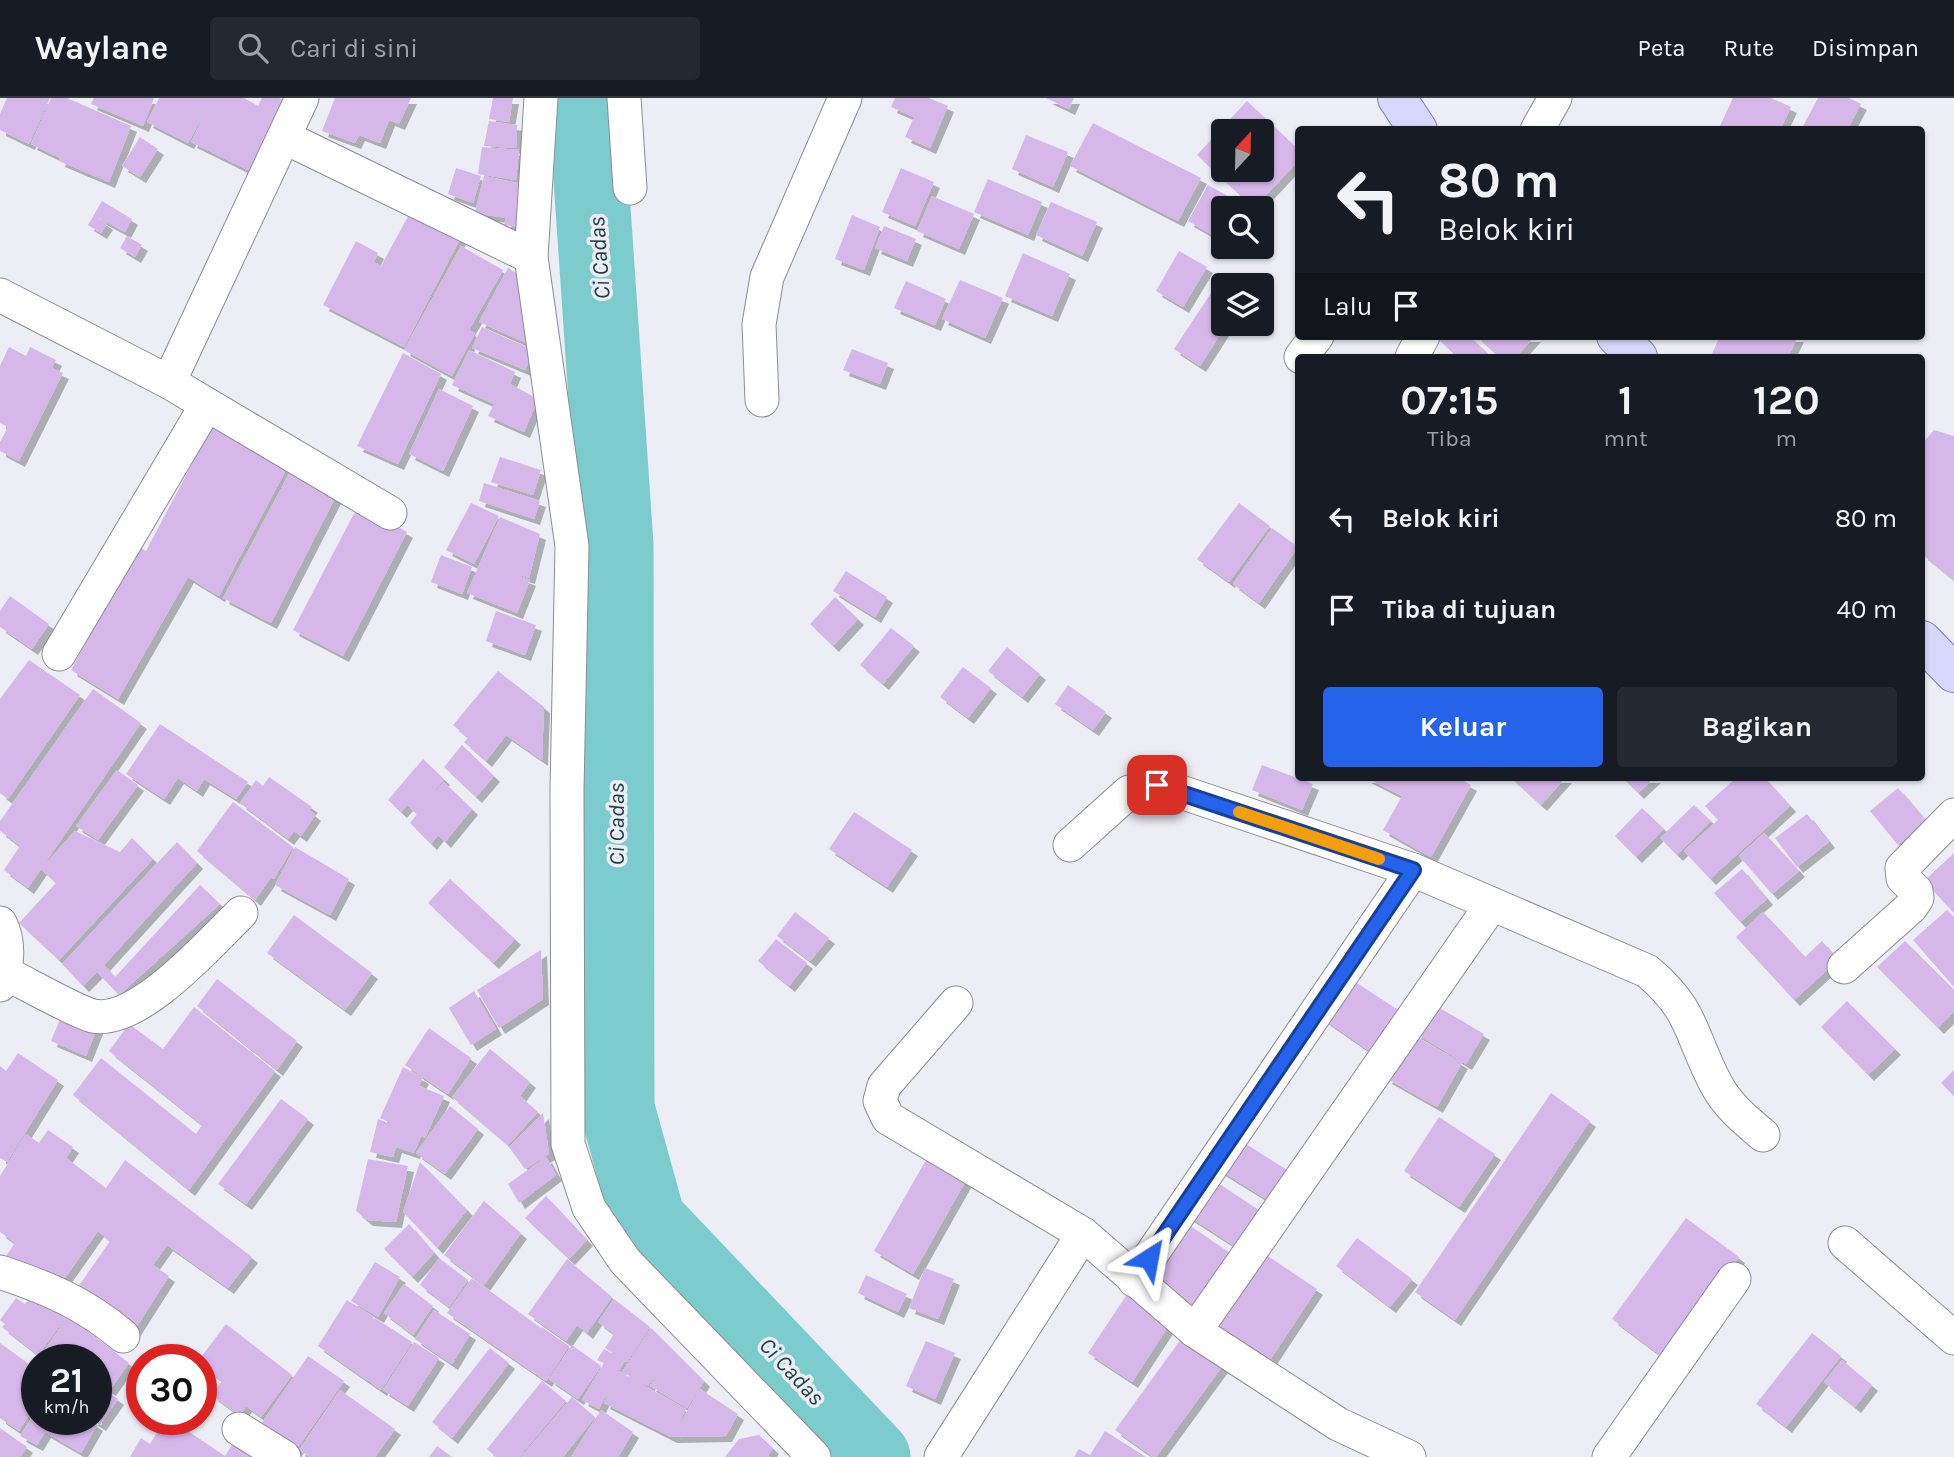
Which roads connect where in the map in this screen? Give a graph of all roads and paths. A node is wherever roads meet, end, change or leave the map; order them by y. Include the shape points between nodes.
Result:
1 (302, 98) edge
2 (541, 98) edge
3 (624, 98) edge
4 (845, 98) edge
5 (1397, 98) edge
6 (1555, 98) edge
7 (1415, 126) edge
8 (1539, 126) edge
9 (284, 137) junction
10 (630, 188) dead end
11 (531, 257) junction
12 (0, 295) edge
13 (1314, 340) edge
14 (1620, 340) edge
15 (1303, 354) edge
16 (1635, 354) edge
17 (169, 382) junction
18 (762, 400) dead end
19 (206, 406) junction
20 (390, 513) dead end
21 (1925, 643) edge
22 (59, 654) dead end
23 (1954, 673) edge
24 (1954, 815) edge
25 (1070, 845) dead end
26 (1413, 870) junction
27 (1492, 904) junction
28 (241, 913) dead end
29 (0, 923) edge
30 (1844, 967) dead end
31 (3, 979) edge
32 (956, 1003) dead end
33 (1763, 1135) dead end
34 (1083, 1234) junction
35 (1845, 1243) dead end
36 (0, 1272) edge
37 (1734, 1279) dead end
38 (1134, 1280) junction
39 (1195, 1331) junction
40 (123, 1336) dead end
41 (1954, 1338) edge
42 (239, 1429) dead end
43 (284, 1457) edge
44 (814, 1457) edge
45 (941, 1457) edge
46 (1409, 1457) edge
47 (1609, 1457) edge

1 - 9 street
2 - 11 street
3 - 10 street
4 - 18 street via 767,276 759,324
5 - 7 main road
6 - 8 street
9 - 11 street
9 - 17 street
11 - 44 street via 572,546 568,1144 589,1208 625,1261
12 - 17 street
13 - 15 street
14 - 16 main road
17 - 19 street
19 - 20 street
19 - 22 street
21 - 23 main road
24 - 30 street via 1902,868 1903,878 1916,891 1911,907
25 - 26 street via 1129,792 1157,785
26 - 27 street
26 - 38 street
27 - 33 street via 1625,959 1668,988 1684,1008 1716,1084 1742,1118
27 - 39 street
28 - 31 street via 174,977 121,1013 94,1016
29 - 31 street via 7,940
32 - 34 street via 884,1086 880,1101 888,1118
34 - 38 street
34 - 45 street
35 - 41 street
36 - 40 street via 48,1288 94,1311
37 - 47 street
38 - 39 street
39 - 46 street via 1338,1424
42 - 43 street

